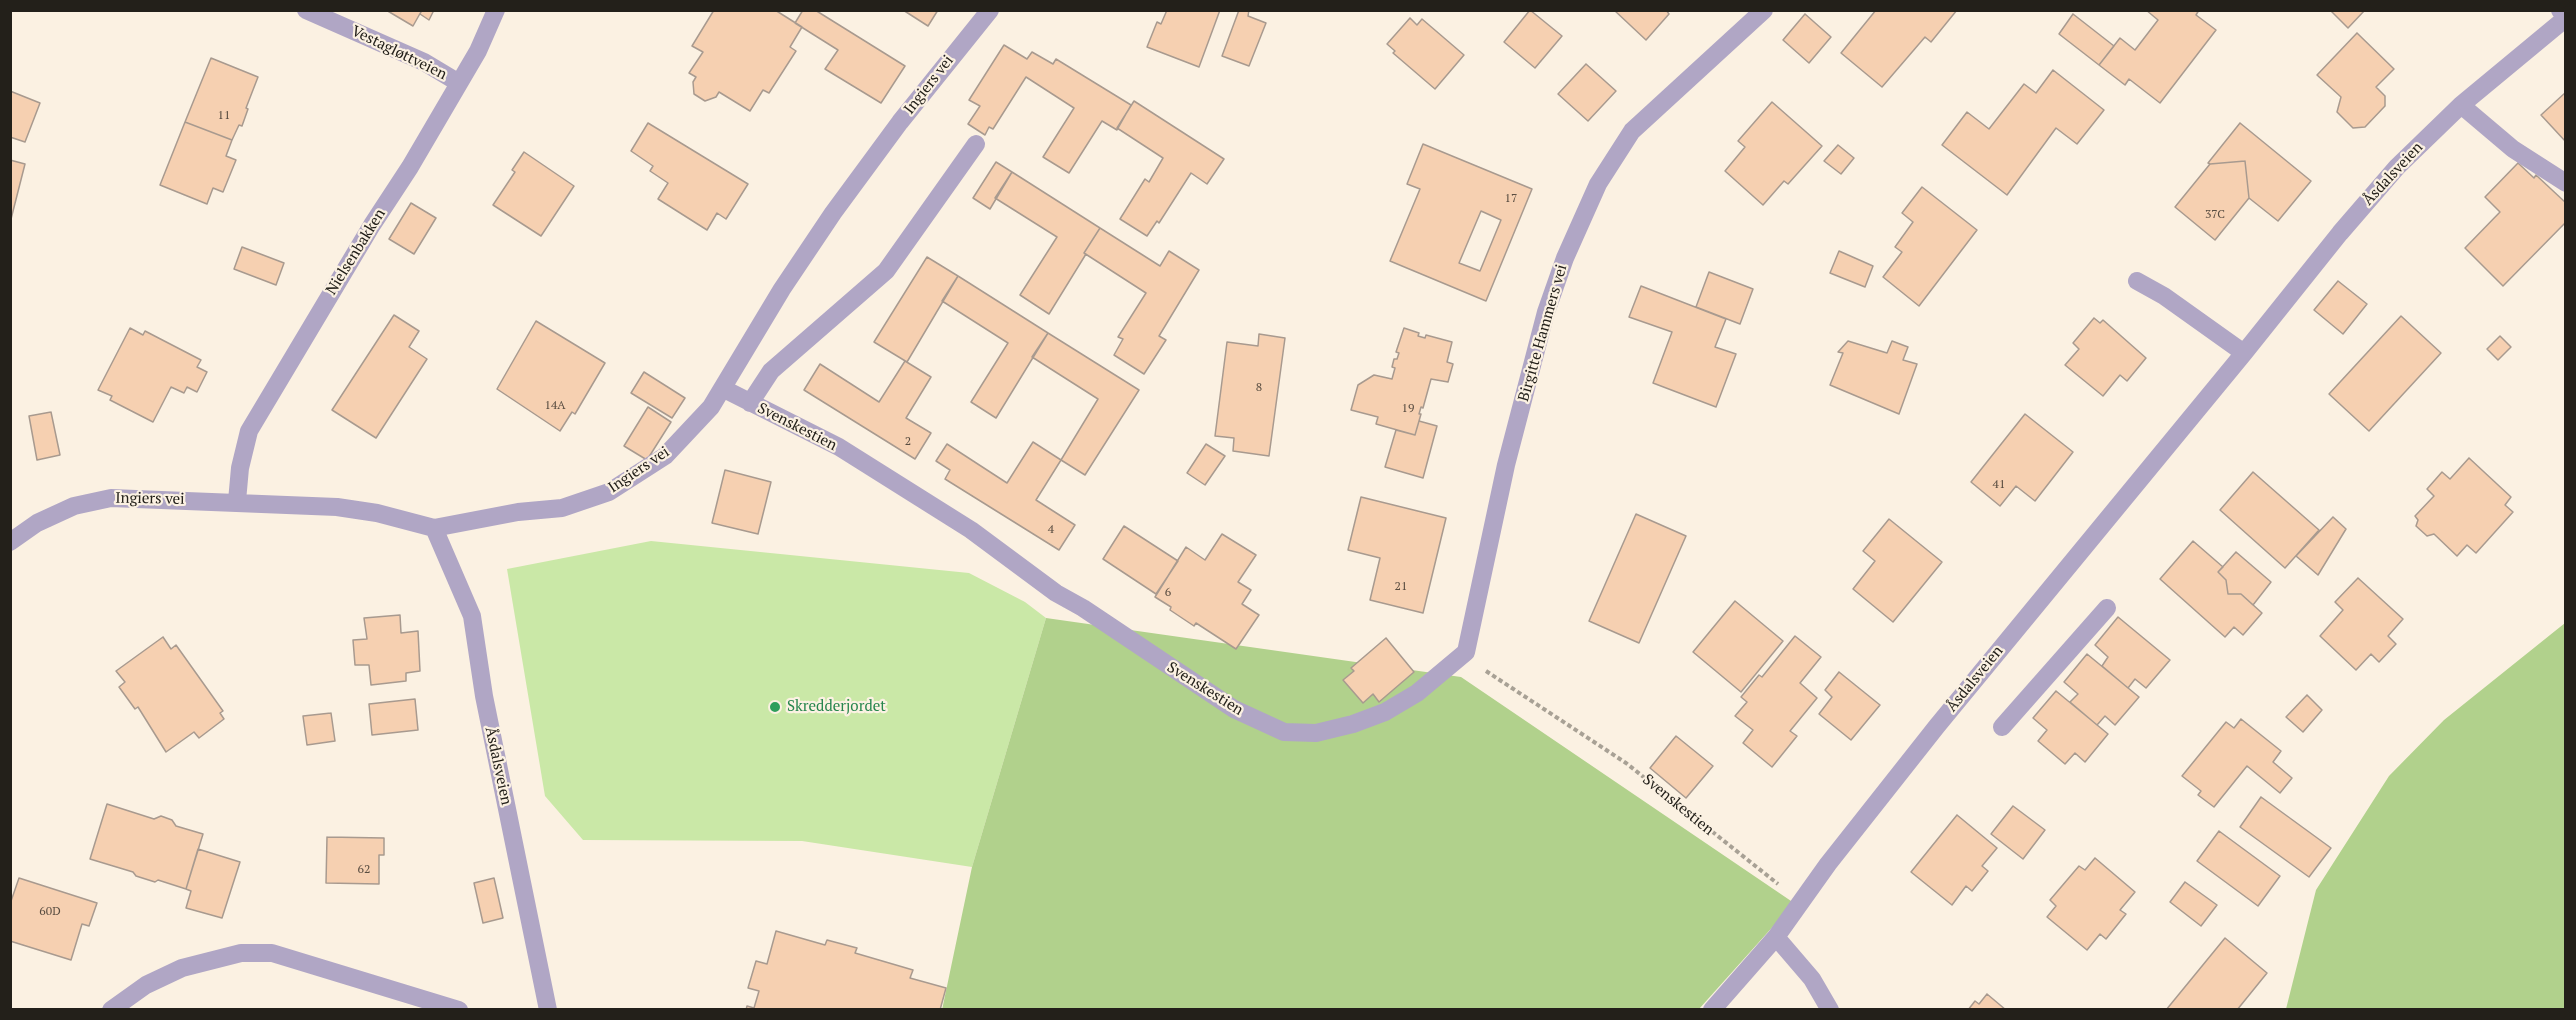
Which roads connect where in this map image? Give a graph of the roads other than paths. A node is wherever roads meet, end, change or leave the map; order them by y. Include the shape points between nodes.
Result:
1 (306, 10) edge
2 (496, 10) edge
3 (990, 10) edge
4 (1764, 10) edge
5 (2560, 10) edge
6 (2565, 18) edge
7 (459, 83) junction
8 (2461, 105) junction
9 (976, 144) dead end
10 (2565, 183) edge
11 (2137, 281) dead end
12 (2244, 353) junction
13 (724, 389) junction
14 (750, 403) junction
15 (237, 501) junction
16 (434, 528) junction
17 (10, 542) edge
18 (2107, 608) dead end
19 (1466, 652) joint
20 (2002, 727) dead end
21 (1776, 937) junction
22 (111, 1010) edge
23 (459, 1010) edge
24 (548, 1010) edge
25 (1712, 1010) edge
26 (1830, 1010) edge

1 - 7 street, Vestagløttveien via 424,62
2 - 7 street, Nielsenbakken
3 - 13 street, Ingiers vei via 839,205 782,289
4 - 19 street, Birgitte Hammers vei via 1632,131 1598,184 1564,258 1546,312 1506,465
5 - 6 street, Åsdalsveien
6 - 8 street, Åsdalsveien
7 - 15 street, Nielsenbakken via 249,431
8 - 10 street via 2513,149
8 - 12 street, Åsdalsveien via 2390,175
9 - 14 street via 886,271 771,371
11 - 12 street
12 - 21 street, Åsdalsveien via 1948,712
13 - 14 street, Svenskestien
13 - 16 street, Ingiers vei via 666,456 609,492 562,508
14 - 19 street, Svenskestien via 838,447 971,530 1056,593 1234,710 1284,732 1316,732 1385,712 1430,684
15 - 16 street, Ingiers vei via 337,507
15 - 17 street, Ingiers vei via 111,498 74,506 37,523
16 - 24 street, Åsdalsveien via 472,616 484,696
18 - 20 street
21 - 25 street, Åsdalsveien
21 - 26 street via 1812,979
22 - 23 street via 146,985 182,968 251,952 272,953

